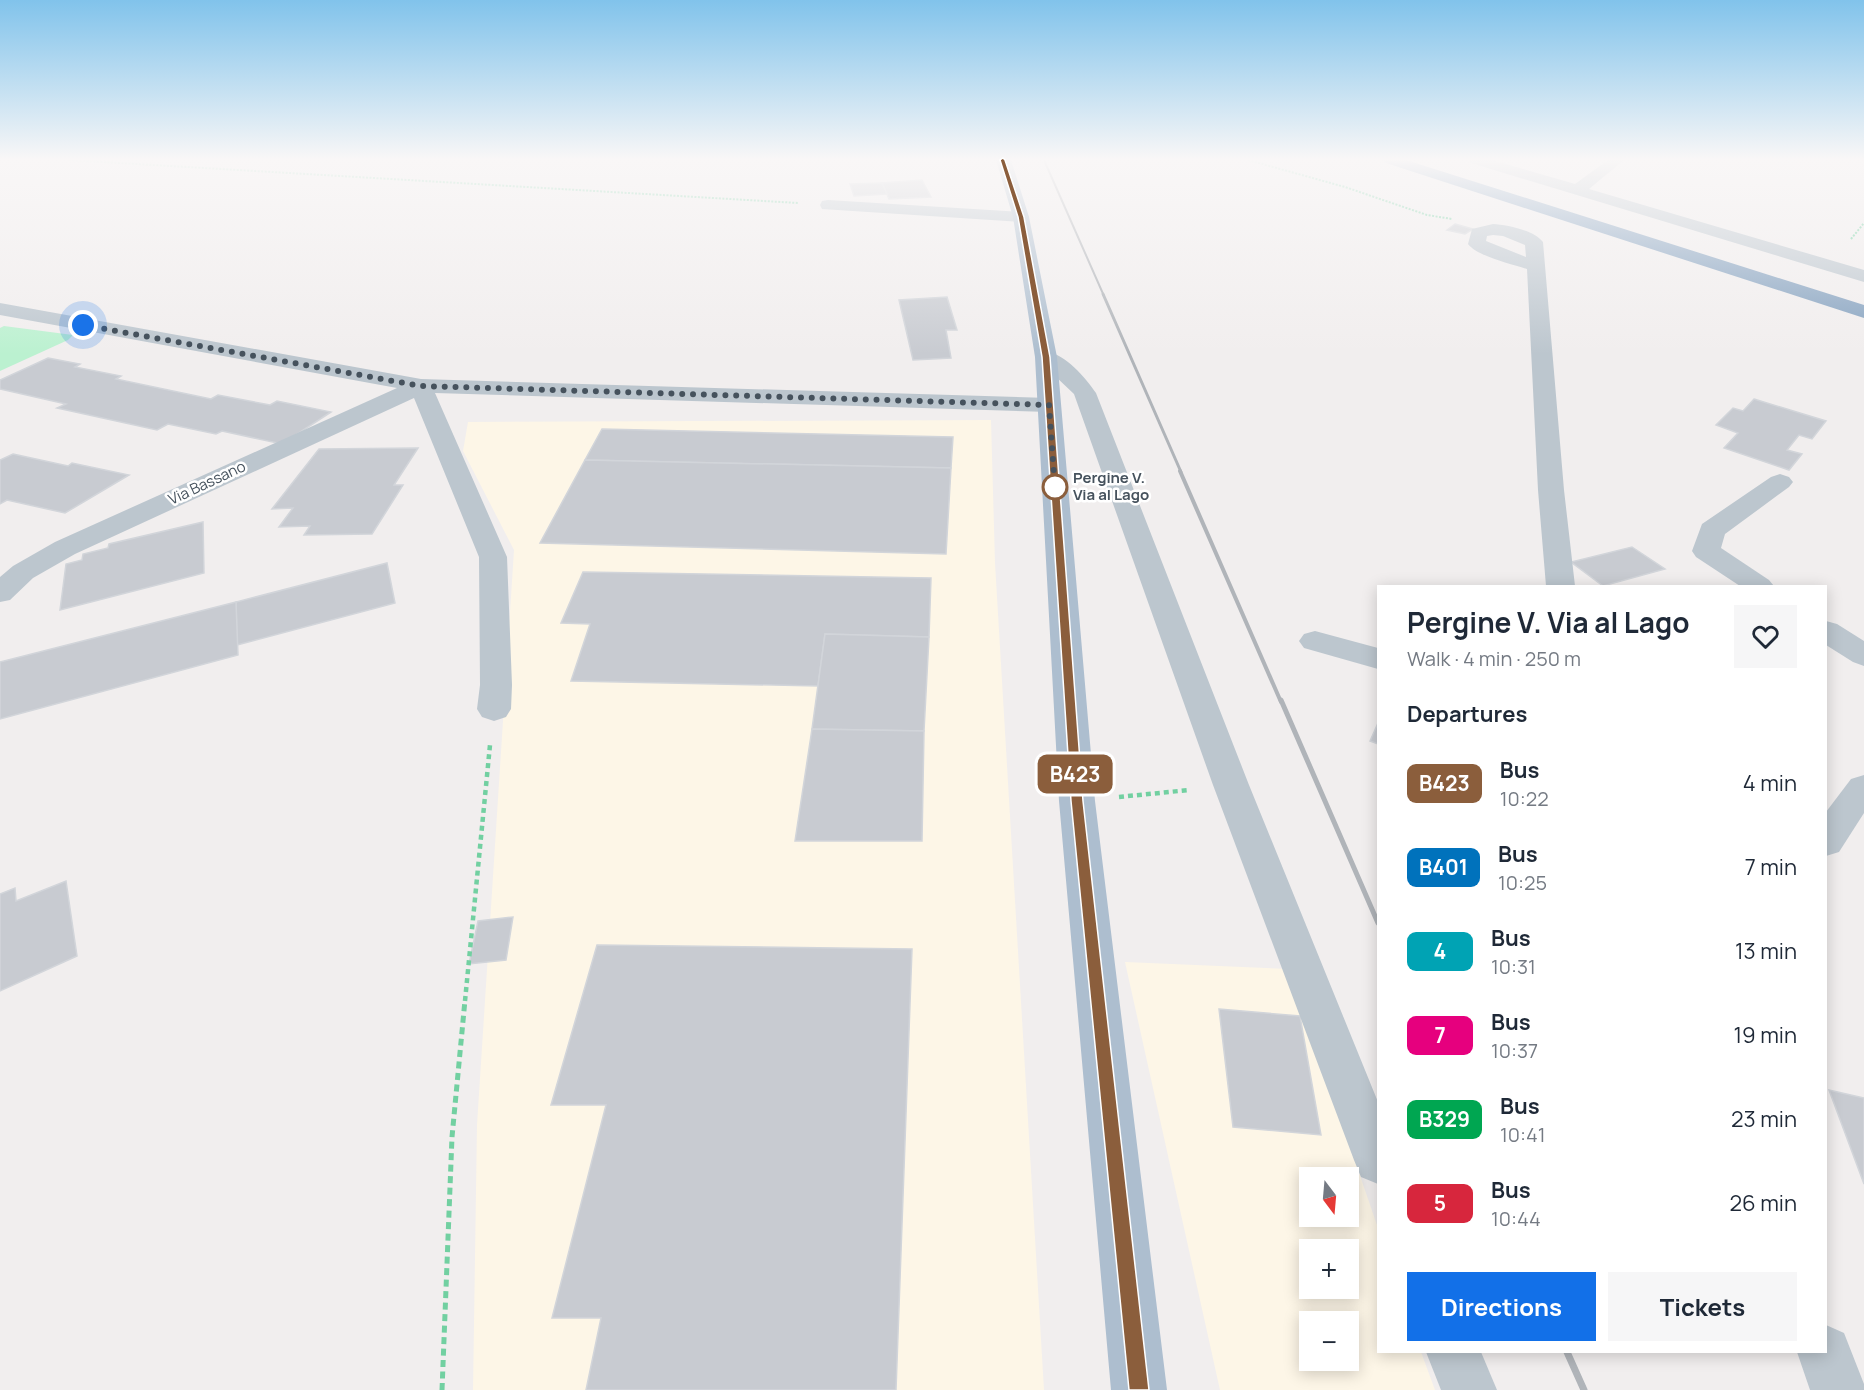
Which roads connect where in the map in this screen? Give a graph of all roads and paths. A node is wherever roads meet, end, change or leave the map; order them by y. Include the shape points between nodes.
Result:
1 (1022, 225) edge
2 (1479, 225) edge
3 (1593, 225) edge
4 (1622, 225) edge
5 (1691, 225) edge
6 (1490, 227) joint
7 (1864, 276) edge
8 (1864, 301) edge
9 (1864, 312) edge
10 (6, 314) edge
11 (1046, 357) junction
12 (421, 386) junction
13 (1049, 405) junction
14 (1780, 482) dead end
15 (1561, 585) edge
16 (1757, 585) edge
17 (0, 593) edge
18 (1827, 632) edge
19 (1315, 641) dead end
20 (1864, 655) edge
21 (1377, 660) edge
22 (494, 709) joint
23 (1231, 785) junction
24 (1851, 797) edge
25 (1077, 801) junction
26 (1827, 839) edge
27 (1377, 1157) edge
28 (1454, 1353) edge
29 (1826, 1353) edge
30 (442, 1390) edge
31 (1139, 1390) edge
32 (1469, 1390) edge
33 (1838, 1390) edge

1 - 11 main road
2 - 6 path
3 - 9 highway
4 - 8 highway
5 - 7 street
6 - 15 street via 1478,233 1477,244 1536,266
10 - 12 street
11 - 13 main road
11 - 23 street via 1085,393
12 - 13 street
12 - 17 street, Via Bassano via 65,548 22,572
12 - 22 street via 493,557
13 - 25 main road
14 - 16 street via 1712,530 1706,551
18 - 20 street
19 - 21 street
22 - 30 path via 452,1137
23 - 25 path
23 - 27 street
24 - 26 street
25 - 31 main road
28 - 32 street
29 - 33 street

